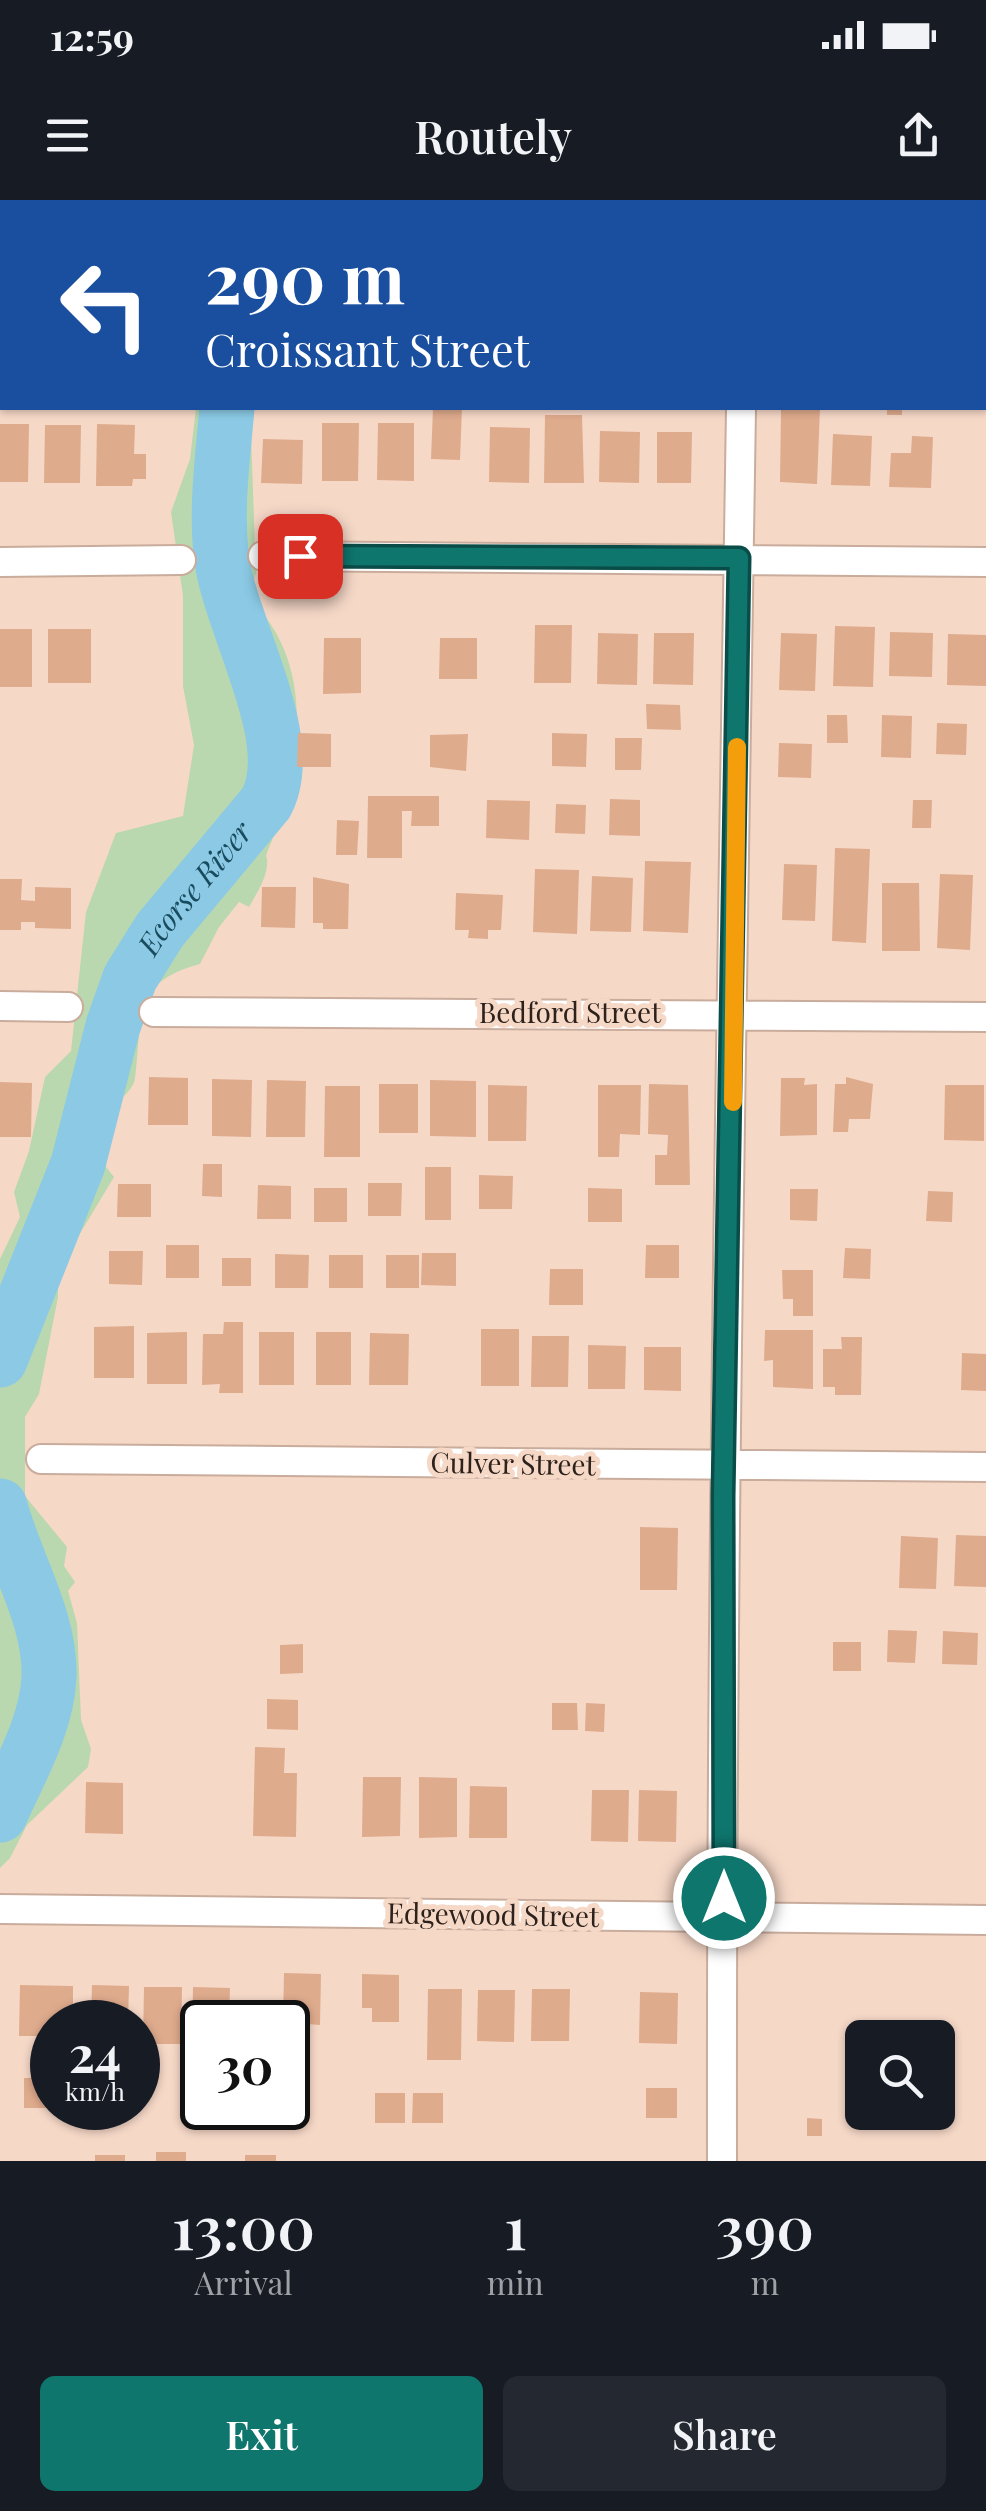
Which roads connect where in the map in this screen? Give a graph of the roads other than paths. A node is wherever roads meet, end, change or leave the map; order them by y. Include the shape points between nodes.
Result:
1 (741, 410) edge
2 (263, 556) dead end
3 (739, 558) junction
4 (181, 560) dead end
5 (0, 562) edge
6 (986, 562) edge
7 (0, 1006) edge
8 (68, 1007) dead end
9 (154, 1012) dead end
10 (734, 1014) junction
11 (986, 1017) edge
12 (41, 1459) dead end
13 (724, 1465) junction
14 (986, 1467) edge
15 (4, 1909) edge
16 (723, 1918) junction
17 (986, 1920) edge
18 (722, 2161) edge

1 - 3 street
2 - 3 street
3 - 6 street
3 - 10 street
4 - 5 street
7 - 8 street
9 - 10 street, Bedford Street
10 - 11 street, Bedford Street
10 - 13 street
12 - 13 street, Culver Street
13 - 14 street, Culver Street
13 - 16 street
15 - 16 street, Edgewood Street
16 - 17 street, Edgewood Street
16 - 18 street

